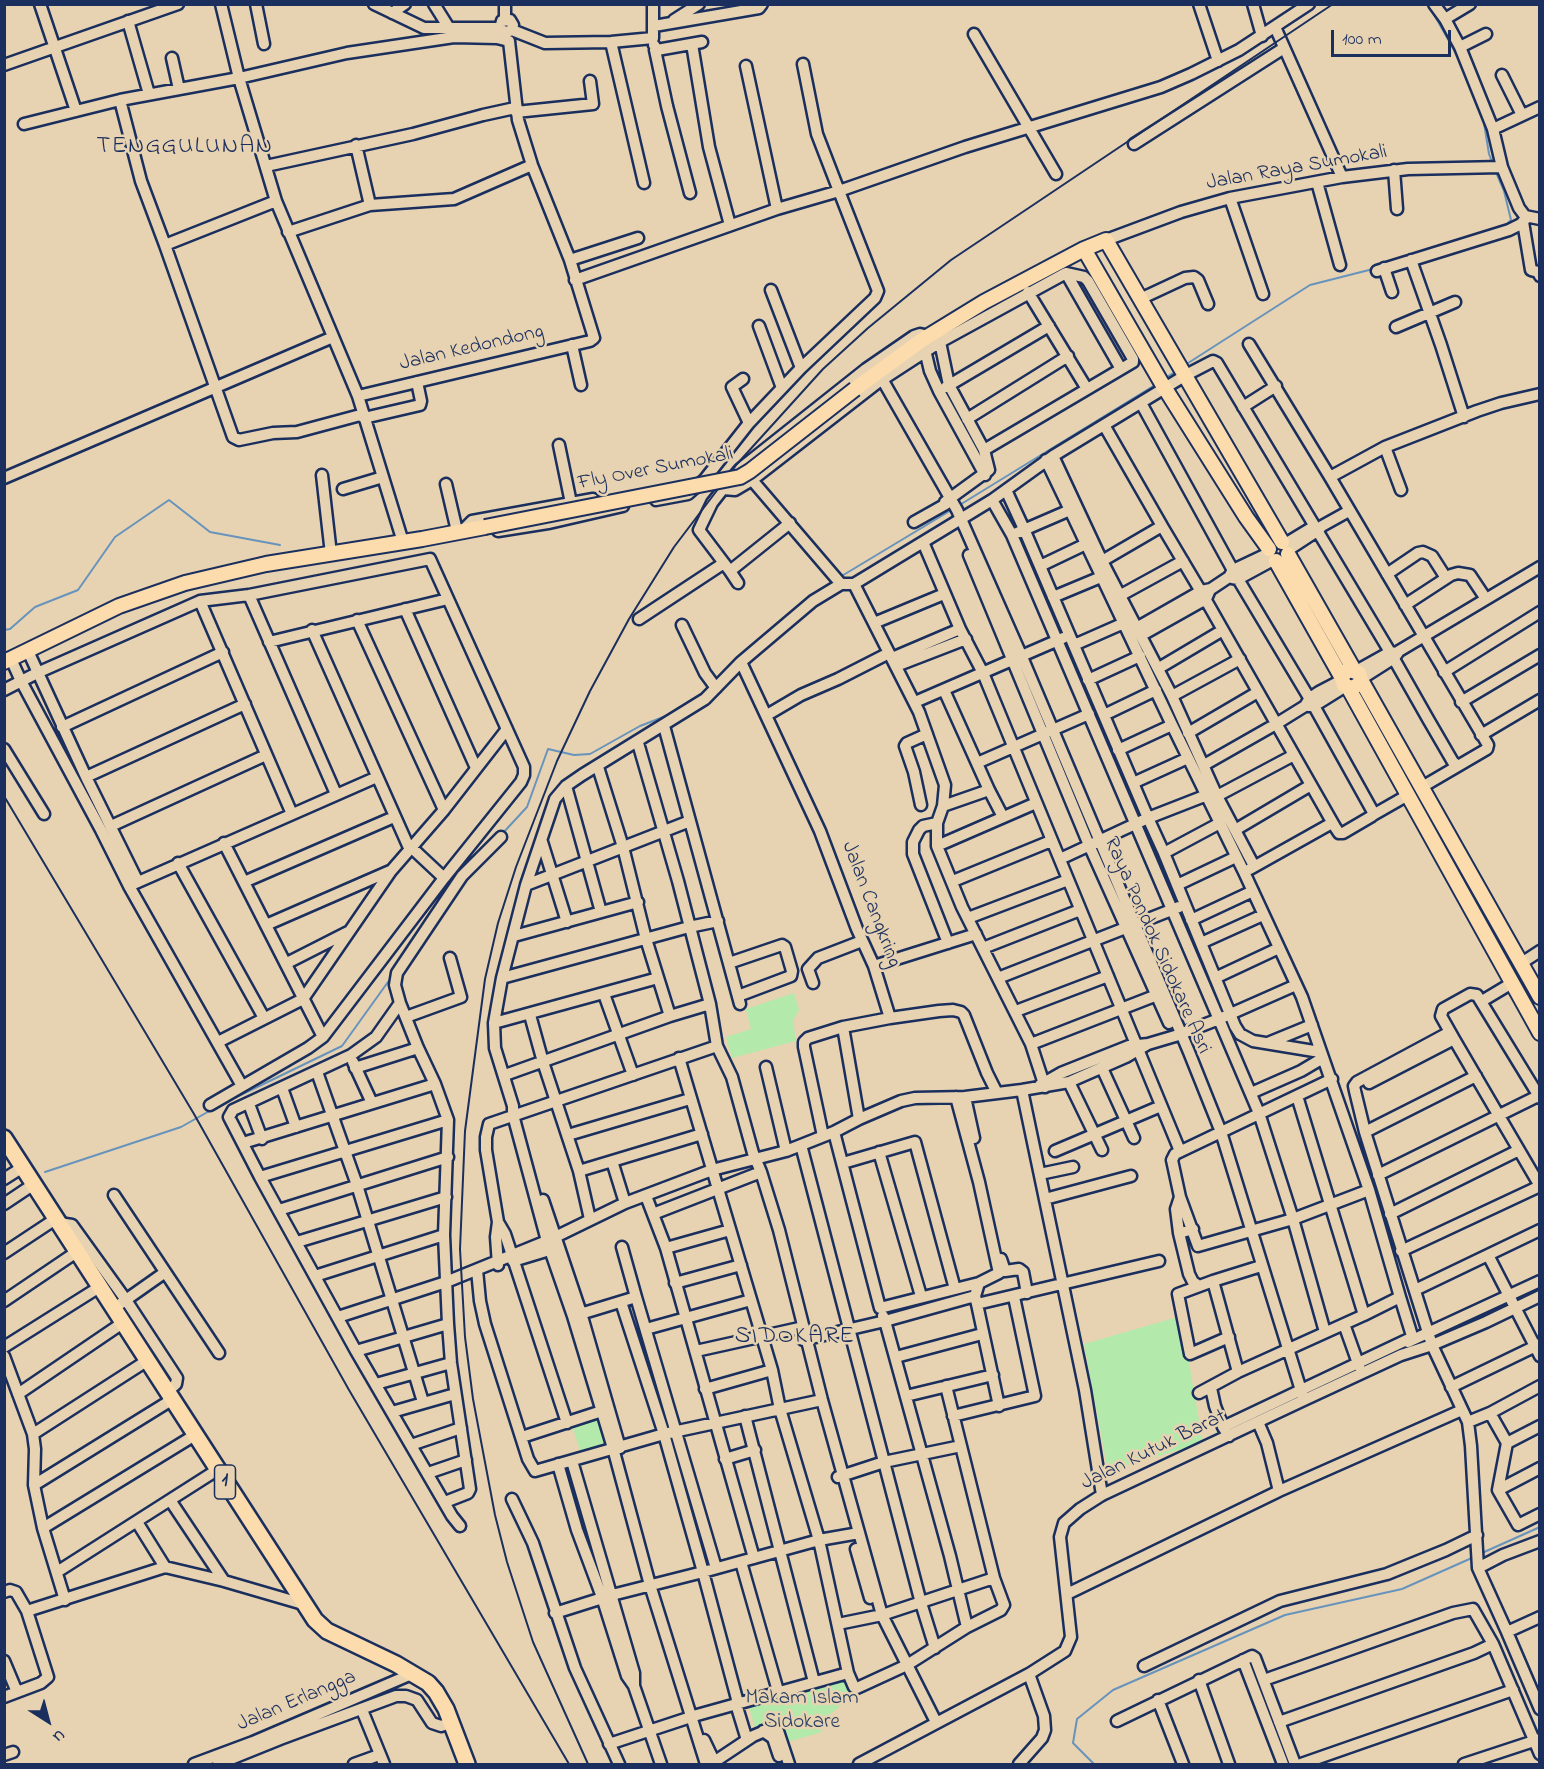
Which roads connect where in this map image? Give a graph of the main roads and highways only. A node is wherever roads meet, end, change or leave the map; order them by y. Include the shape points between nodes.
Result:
1 (1084, 249) junction
2 (1279, 552) junction
3 (8, 660) edge
4 (1351, 679) junction
5 (1483, 897) junction
6 (1469, 905) junction
7 (1539, 997) edge
8 (1539, 1033) edge
9 (4, 1138) edge
10 (467, 1764) edge

1 - 2 main road via 1246,517
1 - 2 main road, Fly Over Sumokali via 1106,240 1181,368
1 - 3 main road, Fly Over Sumokali, bridge via 1058,272 984,302 740,477 422,539 266,564 185,583 119,606
2 - 4 main road
4 - 5 main road via 1422,787
4 - 6 main road via 1408,795
5 - 6 main road
5 - 7 main road
6 - 8 main road
9 - 10 highway, 1 via 101,1286 122,1309 148,1360 303,1604 327,1631 428,1683 451,1723

